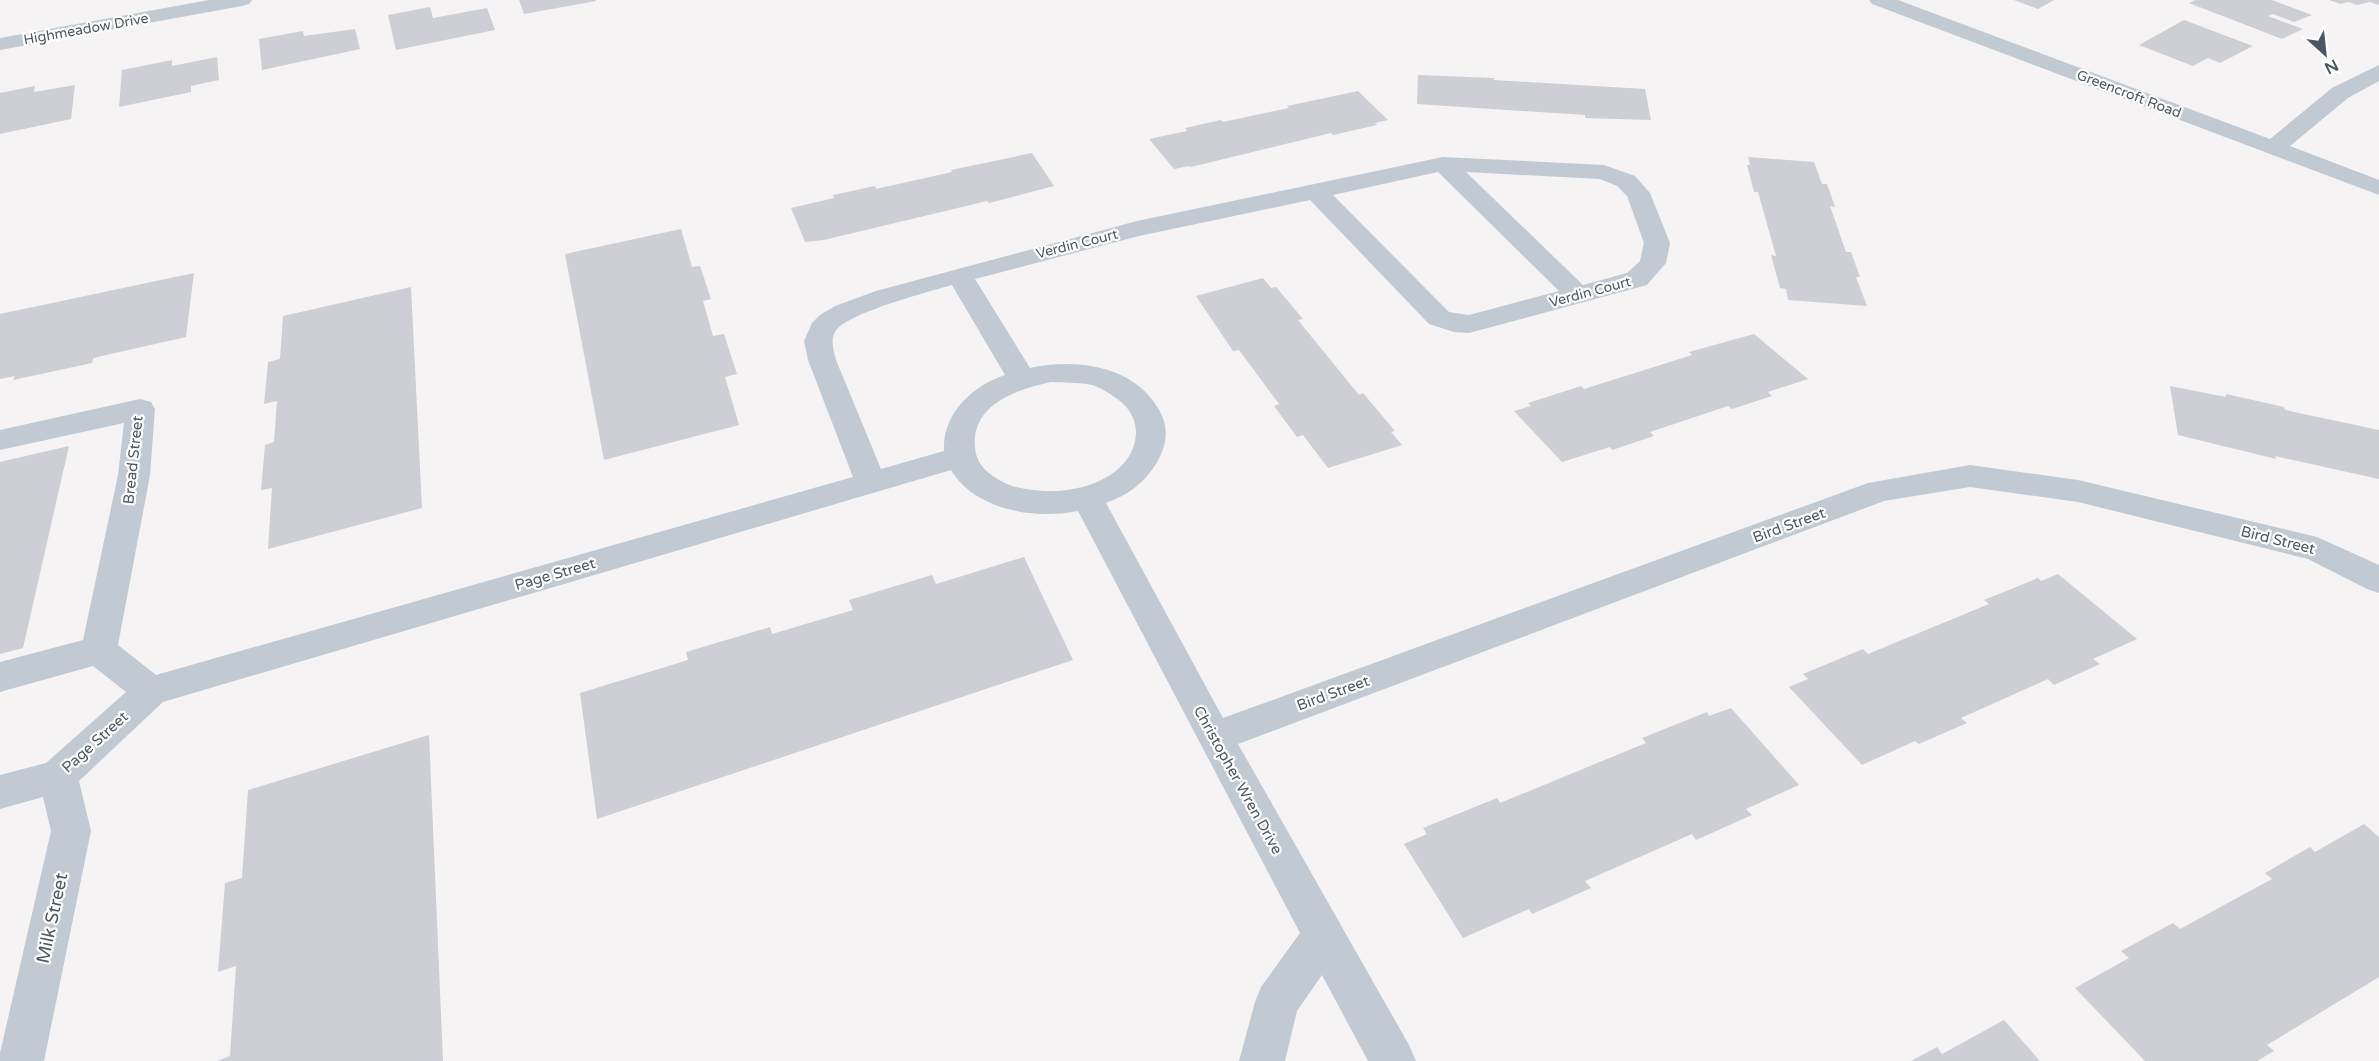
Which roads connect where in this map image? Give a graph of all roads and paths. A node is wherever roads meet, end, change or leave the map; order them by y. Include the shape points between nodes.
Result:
1 (242, 0) edge
2 (1879, 0) edge
3 (0, 44) edge
4 (2379, 72) edge
5 (2273, 148) junction
6 (1443, 164) junction
7 (2379, 188) edge
8 (1314, 190) junction
9 (959, 275) junction
10 (1578, 295) junction
11 (1022, 379) junction
12 (0, 440) edge
13 (960, 457) junction
14 (871, 482) junction
15 (1087, 498) junction
16 (2379, 580) edge
17 (99, 650) junction
18 (0, 677) edge
19 (151, 691) junction
20 (1214, 737) junction
21 (58, 776) junction
22 (0, 792) edge
23 (1324, 935) junction
24 (21, 1061) edge
25 (1262, 1061) edge
26 (1393, 1061) edge

1 - 3 street, Highmeadow Drive
2 - 5 street, Greencroft Road
4 - 5 street via 2340,93
5 - 7 street, Greencroft Road
6 - 8 street, Verdin Court
6 - 10 street
6 - 10 street, Verdin Court via 1580,169 1604,172 1626,181 1638,193 1657,243 1653,262 1637,279
8 - 9 street, Verdin Court via 1137,229
8 - 10 street, Verdin Court via 1439,318 1469,324
9 - 11 street
9 - 14 street, Verdin Court via 876,300 843,313 823,327 817,343 822,360
11 - 13 street via 978,402 964,419 957,438
11 - 15 street via 1051,373 1080,374 1108,381 1130,393 1146,409 1152,429 1150,449 1137,469 1115,486
12 - 17 street, Bread Street via 140,409 134,475
13 - 14 street, Page Street
13 - 15 street via 972,476 993,491 1022,501 1054,503
14 - 19 street, Page Street
15 - 20 street, Christopher Wren Drive
16 - 20 street, Bird Street via 2317,549 2078,491 1970,476 1879,491
17 - 18 street
17 - 19 street
19 - 21 street, Page Street
20 - 23 street, Christopher Wren Drive
21 - 22 street, Page Street
21 - 24 street, Milk Street via 71,831
23 - 25 street via 1277,1002
23 - 26 street, Christopher Wren Drive

